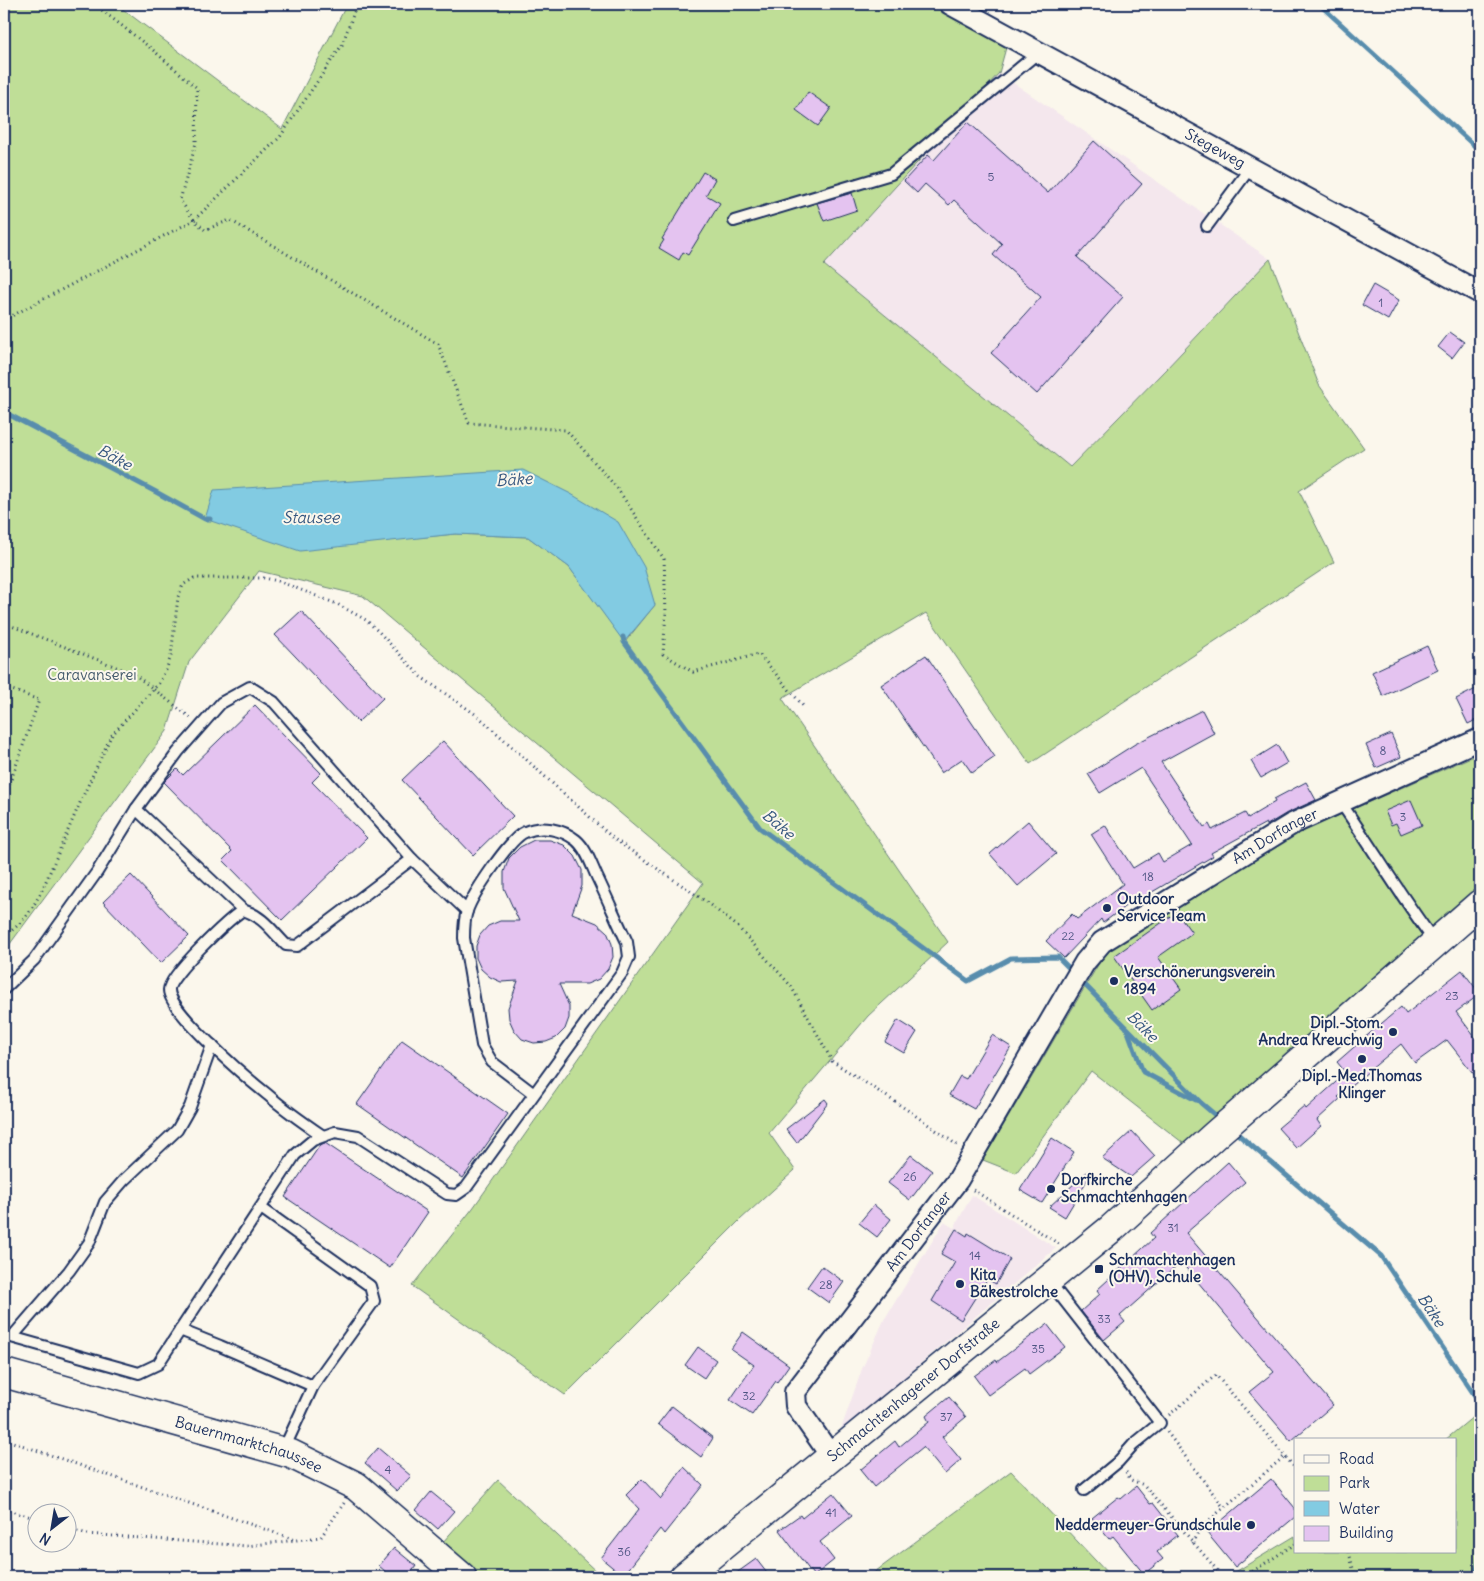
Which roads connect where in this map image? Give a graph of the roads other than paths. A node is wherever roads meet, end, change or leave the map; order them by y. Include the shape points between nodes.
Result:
1 (950, 4) edge
2 (1038, 52) junction
3 (1250, 168) junction
4 (734, 221) dead end
5 (1207, 226) dead end
6 (1480, 293) edge
7 (1480, 739) edge
8 (1341, 803) junction
9 (136, 809) junction
10 (412, 859) junction
11 (1480, 904) edge
12 (243, 910) junction
13 (467, 911) junction
14 (1436, 943) junction
15 (4, 989) edge
16 (212, 1045) junction
17 (534, 1094) junction
18 (323, 1136) junction
19 (261, 1208) junction
20 (1049, 1280) junction
21 (180, 1330) junction
22 (8, 1336) edge
23 (4, 1373) edge
24 (313, 1386) junction
25 (283, 1452) junction
26 (831, 1456) junction
27 (1084, 1490) dead end
28 (462, 1577) edge
29 (684, 1577) edge

1 - 2 street, Stegeweg
2 - 3 street, Stegeweg
2 - 4 lane via 891,174
3 - 5 lane
3 - 6 street, Stegeweg
7 - 8 street, Am Dorfanger
8 - 14 lane via 1409,908
8 - 26 street, Am Dorfanger via 1292,824 1102,942 1085,962 958,1180 795,1392 796,1406
9 - 10 lane via 178,752 221,703 250,687 274,702
9 - 12 lane
9 - 15 lane via 97,872 34,960
10 - 12 lane via 297,946 286,945 254,913
10 - 13 lane
11 - 14 main road, Schmachtenhagener Dorfstraße
12 - 16 lane via 232,917 181,969 171,981 168,991 175,1005
13 - 17 lane via 464,938 482,1045 492,1062
13 - 17 lane via 477,890 515,841 523,833 548,829 563,832 582,847 627,942 629,957 622,973
14 - 20 main road, Schmachtenhagener Dorfstraße
16 - 18 lane via 268,1095
16 - 22 lane via 190,1107 176,1130 105,1202 89,1243 69,1271
17 - 18 lane via 466,1188 456,1195 447,1194 358,1136 336,1132
18 - 19 lane via 295,1155
19 - 21 lane
19 - 24 lane via 370,1286 374,1301
20 - 26 main road, Schmachtenhagener Dorfstraße
20 - 27 lane via 1160,1423
21 - 22 lane via 158,1364 139,1374
21 - 24 lane
23 - 25 main road, Bauernmarktchaussee
24 - 25 lane
25 - 28 main road, Bauernmarktchaussee via 356,1486
26 - 29 main road, Schmachtenhagener Dorfstraße

